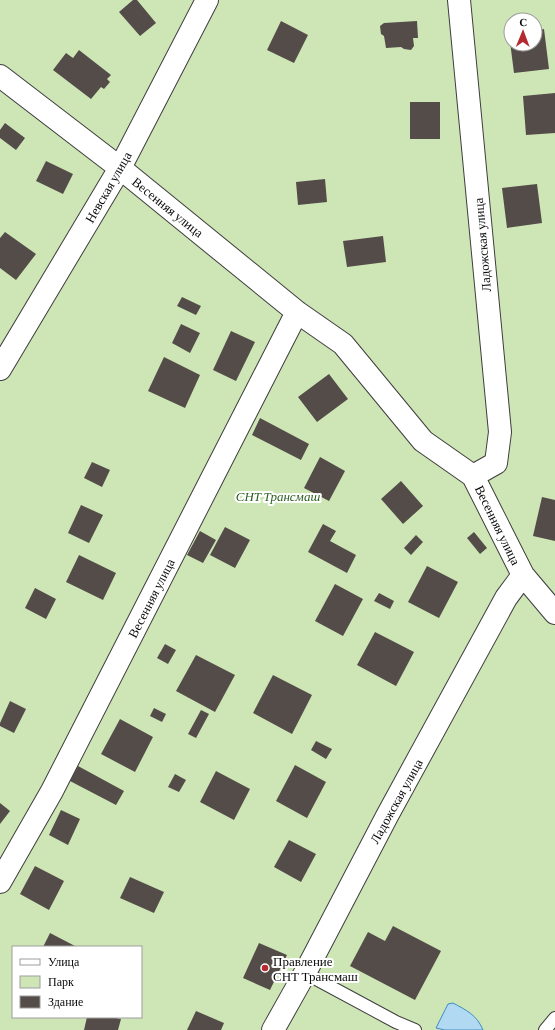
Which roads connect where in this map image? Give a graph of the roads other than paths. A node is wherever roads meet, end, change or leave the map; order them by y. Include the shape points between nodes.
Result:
1 (207, 0) edge
2 (459, 0) edge
3 (0, 76) edge
4 (120, 168) junction
5 (297, 312) junction
6 (0, 369) edge
7 (473, 476) junction
8 (523, 575) junction
9 (555, 613) edge
10 (0, 882) edge
11 (305, 973) junction
12 (555, 1018) edge
13 (273, 1030) edge
14 (414, 1030) edge
15 (545, 1030) edge

1 - 4 street, Невская улица
2 - 7 street, Ладожская улица via 500,432 496,463
3 - 4 street, Весенняя улица
4 - 5 street, Весенняя улица
4 - 6 street, Невская улица
5 - 7 street, Весенняя улица via 343,344 423,441
5 - 10 street, Весенняя улица via 52,791
7 - 8 street, Весенняя улица
8 - 9 street, Весенняя улица
8 - 11 street, Ладожская улица via 506,598
11 - 13 street, Ладожская улица
11 - 14 lane
12 - 15 lane

